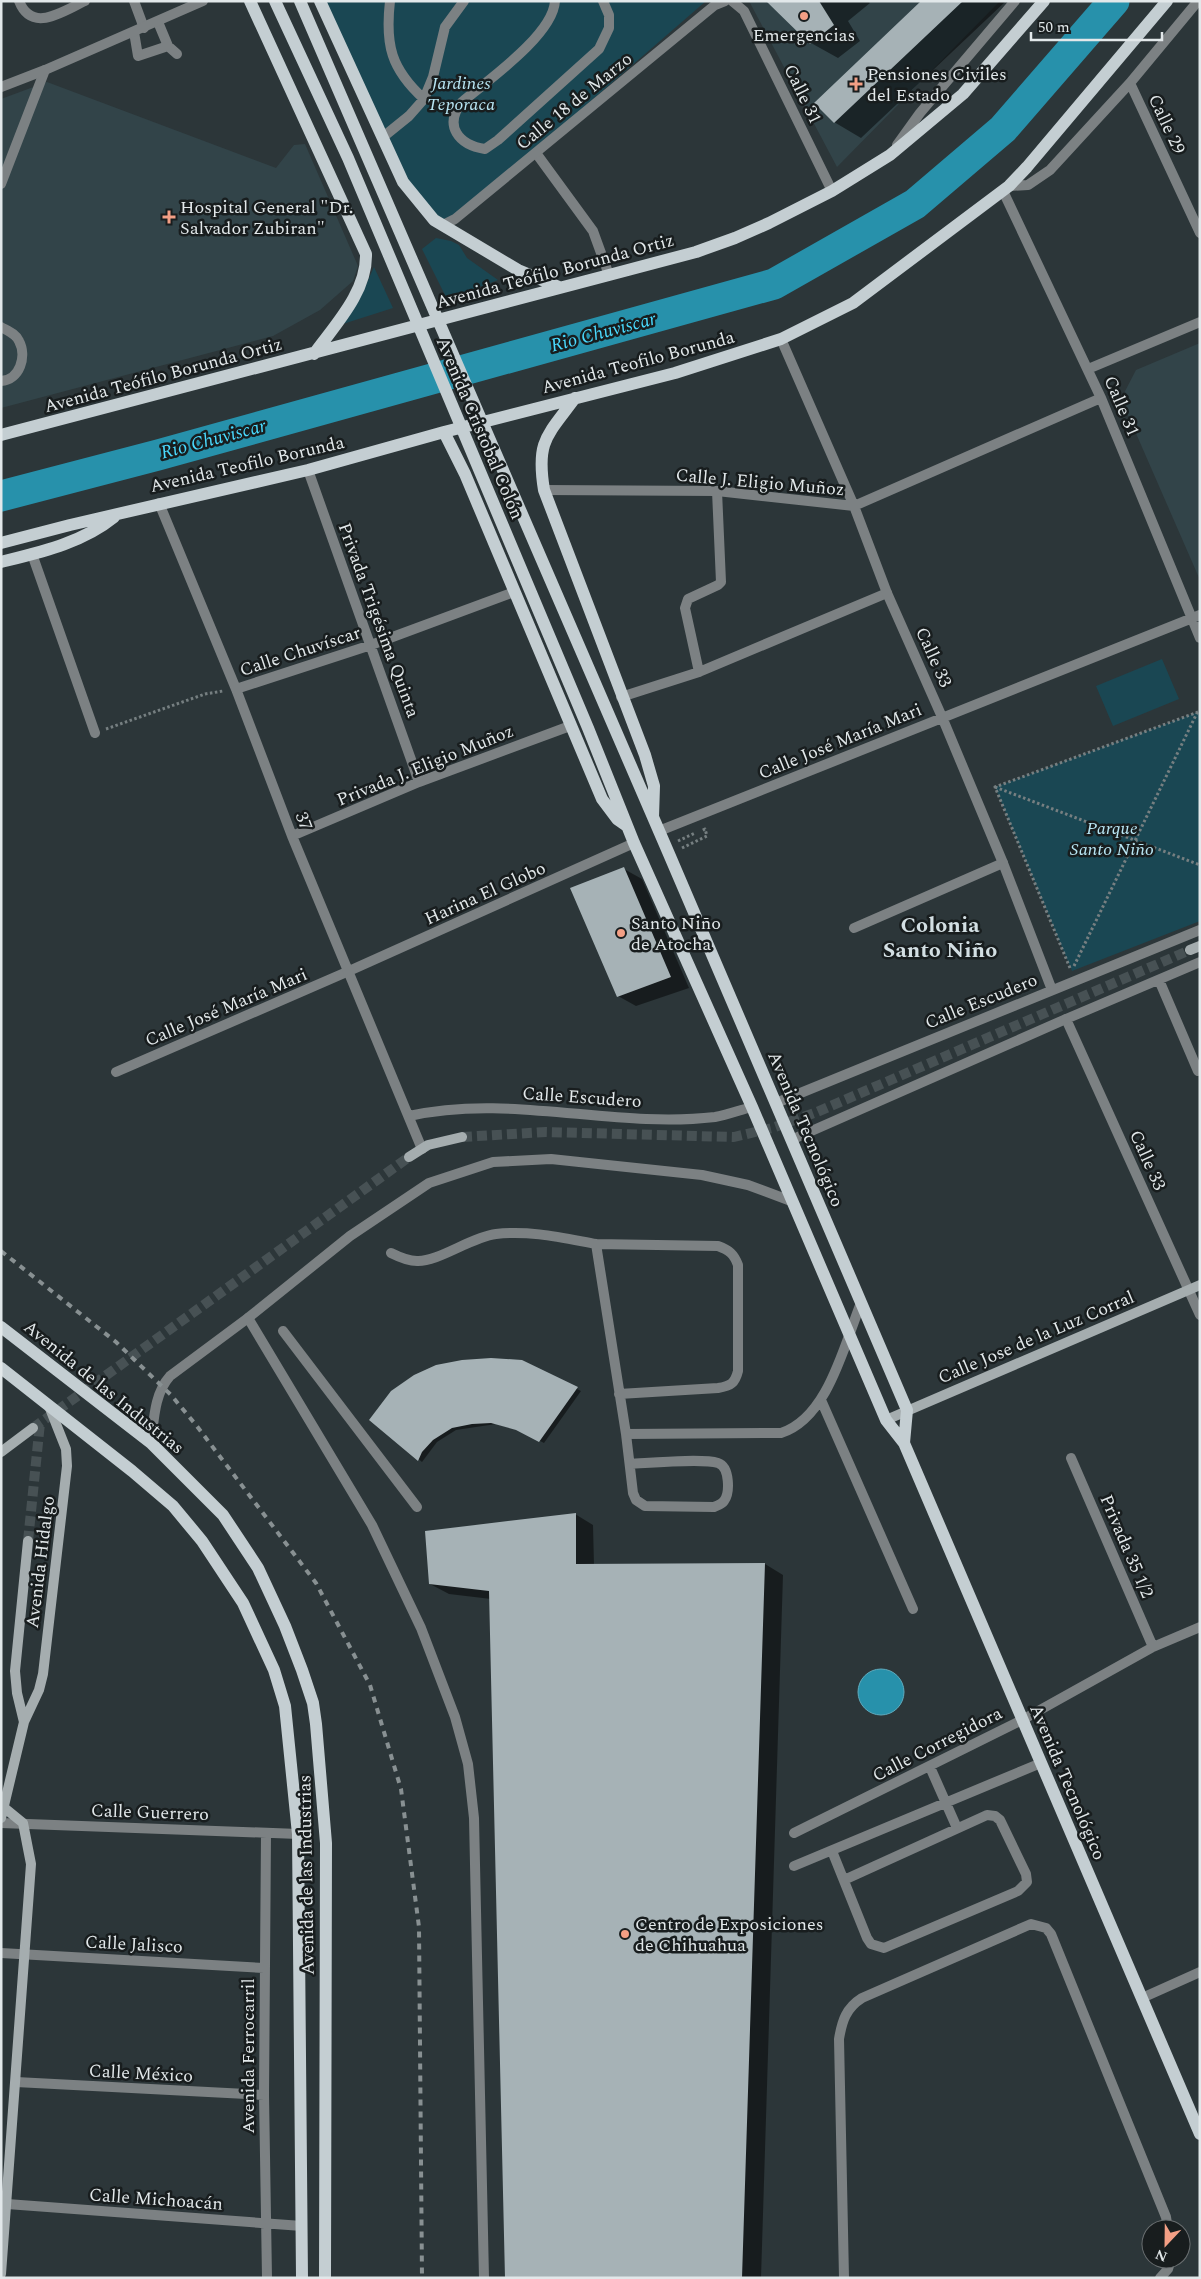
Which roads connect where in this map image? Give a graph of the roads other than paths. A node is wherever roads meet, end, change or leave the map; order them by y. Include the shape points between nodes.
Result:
1 (19, 1) edge
2 (85, 1) edge
3 (134, 1) edge
4 (203, 1) edge
5 (250, 1) edge
6 (275, 1) edge
7 (300, 1) edge
8 (320, 1) edge
9 (390, 1) edge
10 (464, 1) edge
11 (555, 1) edge
12 (602, 1) edge
13 (725, 1) edge
14 (732, 1) edge
15 (1015, 1) edge
16 (1044, 1) edge
17 (1167, 1) edge
18 (1198, 1) edge
19 (158, 22) junction
20 (144, 28) junction
21 (134, 32) junction
22 (168, 46) junction
23 (176, 54) dead end
24 (45, 70) junction
25 (1130, 83) junction
26 (1, 87) edge
27 (424, 99) junction
28 (383, 137) junction
29 (536, 153) junction
30 (890, 155) junction
31 (1, 184) edge
32 (1006, 188) junction
33 (832, 191) junction
34 (442, 225) junction
35 (1200, 233) edge
36 (609, 275) junction
37 (559, 287) junction
38 (1200, 322) edge
39 (1, 327) edge
40 (781, 339) junction
41 (314, 354) junction
42 (1088, 369) junction
43 (1, 381) edge
44 (575, 398) junction
45 (1101, 398) junction
46 (444, 432) junction
47 (4, 433) edge
48 (308, 470) junction
49 (544, 490) junction
50 (717, 491) junction
51 (159, 503) junction
52 (854, 506) junction
53 (118, 514) junction
54 (1, 544) edge
55 (32, 554) junction
56 (1, 562) edge
57 (514, 592) junction
58 (887, 593) junction
59 (1196, 617) edge
60 (1200, 638) edge
61 (371, 645) junction
62 (699, 672) junction
63 (236, 689) junction
64 (621, 697) junction
65 (942, 718) junction
66 (570, 726) junction
67 (95, 733) road end
68 (419, 782) junction
69 (656, 825) junction
70 (628, 826) junction
71 (292, 836) junction
72 (634, 843) junction
73 (1003, 863) junction
74 (854, 928) dead end
75 (1200, 930) edge
76 (1200, 962) edge
77 (349, 972) junction
78 (1159, 980) junction
79 (1052, 990) junction
80 (1066, 1019) junction
81 (1198, 1071) dead end
82 (116, 1072) dead end
83 (776, 1103) junction
84 (752, 1107) junction
85 (409, 1116) junction
86 (462, 1136) tunnel mouth
87 (791, 1140) junction
88 (422, 1149) junction
89 (410, 1157) tunnel mouth
90 (791, 1201) junction
91 (596, 1244) junction
92 (391, 1253) dead end
93 (1200, 1285) edge
94 (1188, 1290) junction
95 (861, 1303) junction
96 (1200, 1315) edge
97 (248, 1318) junction
98 (1, 1327) edge
99 (283, 1331) dead end
100 (849, 1332) junction
101 (1, 1368) edge
102 (619, 1394) junction
103 (821, 1400) junction
104 (49, 1405) junction
105 (907, 1410) junction
106 (886, 1420) junction
107 (33, 1428) tunnel mouth
108 (626, 1434) junction
109 (151, 1443) junction
110 (904, 1443) junction
111 (1, 1452) edge
112 (1071, 1458) dead end
113 (630, 1464) junction
114 (417, 1507) dead end
115 (28, 1541) tunnel mouth
116 (913, 1609) dead end
117 (1200, 1627) edge
118 (1153, 1647) junction
119 (1022, 1720) junction
120 (24, 1722) junction
121 (1041, 1763) junction
122 (930, 1767) junction
123 (945, 1804) junction
124 (3, 1806) edge
125 (1, 1818) edge
126 (1, 1823) edge
127 (23, 1823) junction
128 (957, 1828) junction
129 (266, 1833) junction
130 (794, 1833) dead end
131 (298, 1834) junction
132 (832, 1851) junction
133 (794, 1866) dead end
134 (844, 1880) junction
135 (1, 1952) edge
136 (25, 1954) junction
137 (264, 1968) junction
138 (1200, 1972) edge
139 (1142, 1998) junction
140 (16, 2082) junction
141 (264, 2095) junction
142 (1200, 2133) edge
143 (7, 2204) junction
144 (1166, 2219) edge
145 (267, 2223) junction
146 (302, 2226) junction
147 (1, 2274) edge
148 (267, 2278) edge
149 (302, 2278) edge
150 (326, 2278) edge
151 (484, 2278) edge
152 (844, 2278) edge

1 - 2 street via 23,12 43,19
3 - 20 street
4 - 19 street
5 - 41 main road via 366,254 364,276 359,287
6 - 70 main road, Avenida Cristobal Colón via 348,158
7 - 69 main road, Avenida Cristobal Colón
8 - 28 main road
9 - 27 street via 388,37 392,55 400,75
10 - 27 street via 446,27
11 - 12 street via 547,26 456,110 454,127 461,139 472,147 485,149 498,140 598,49 609,28 609,15
13 - 29 street, Calle 18 de Marzo via 715,5
14 - 33 street, Calle 31 via 744,12
15 - 30 street via 920,113
16 - 30 main road, Avenida Teófilo Borunda Ortiz via 962,94
17 - 32 main road, Avenida Teofilo Borunda
18 - 25 street
19 - 20 street
19 - 22 street
20 - 21 street
21 - 22 street via 138,56
21 - 24 street
22 - 23 street
24 - 26 street
24 - 31 street
25 - 32 street via 1050,170 1028,185
25 - 35 street, Calle 29
27 - 28 street
28 - 34 main road via 403,182 434,220
29 - 34 street, Calle 18 de Marzo via 455,220
29 - 36 street via 593,231
30 - 33 main road, Avenida Teófilo Borunda Ortiz
32 - 40 main road, Avenida Teofilo Borunda via 852,303
32 - 42 street, Calle 31
33 - 36 main road, Avenida Teófilo Borunda Ortiz via 735,238
34 - 37 main road via 518,270
36 - 37 main road, Avenida Teófilo Borunda Ortiz
37 - 41 main road, Avenida Teófilo Borunda Ortiz
38 - 42 street
39 - 43 street via 16,336 22,355 21,365 12,378
40 - 44 main road, Avenida Teofilo Borunda via 675,373
40 - 52 street, Calle 33
41 - 47 main road, Avenida Teófilo Borunda Ortiz
42 - 45 street, Calle 31
44 - 46 main road, Avenida Teofilo Borunda
44 - 49 main road via 544,440 541,472
45 - 52 street, Calle J. Eligio Muñoz
45 - 59 street, Calle 31
46 - 48 main road, Avenida Teofilo Borunda
46 - 57 main road
48 - 51 main road, Avenida Teofilo Borunda
48 - 61 street, Privada Trigésima Quinta
49 - 50 street, Calle J. Eligio Muñoz
49 - 64 main road
50 - 52 street, Calle J. Eligio Muñoz
50 - 62 street via 722,582 688,599 685,608
51 - 53 main road, Avenida Teofilo Borunda
51 - 63 street, 37
52 - 58 street, Calle 33
53 - 54 main road, Avenida Teofilo Borunda
53 - 55 main road via 90,534
55 - 56 main road
55 - 67 street
57 - 61 street, Calle Chuvíscar
57 - 66 main road
58 - 62 street
58 - 65 street, Calle 33
59 - 60 street, Calle 31
59 - 65 street, Calle José María Mari
61 - 63 street, Calle Chuvíscar
61 - 68 street, Privada Trigésima Quinta
62 - 64 street
63 - 71 street, 37
64 - 69 main road via 651,775
65 - 69 street, Calle José María Mari
65 - 73 street, Calle 33
66 - 68 street, Privada J. Eligio Muñoz
66 - 70 main road via 602,799 617,819
68 - 71 street, Privada J. Eligio Muñoz
69 - 83 main road, Avenida Tecnológico
70 - 72 main road, Avenida Cristobal Colón
71 - 77 street, 37
72 - 77 street, Harina El Globo
72 - 84 main road, Avenida Tecnológico
73 - 74 street
73 - 79 street, Calle 33
75 - 79 street, Calle Escudero
76 - 78 street
77 - 82 street, Calle José María Mari
77 - 85 street, 37
78 - 80 street
78 - 81 street
79 - 83 street, Calle Escudero
80 - 87 street
80 - 94 street, Calle 33
83 - 87 main road, Avenida Tecnológico
84 - 85 street, Calle Escudero via 687,1119 507,1108 431,1111
84 - 90 main road, Avenida Tecnológico
85 - 88 street, 37
86 - 88 street
87 - 95 main road, Avenida Tecnológico
88 - 89 street
90 - 97 street via 748,1185 702,1175 551,1159 493,1162 429,1183 350,1236
90 - 100 main road, Avenida Tecnológico
91 - 92 street via 509,1232 482,1236 422,1261 408,1260
91 - 102 street
91 - 102 street via 718,1246 729,1250 738,1265 736,1379 729,1386 718,1388
93 - 94 street, Calle Jose de la Luz Corral
94 - 96 street, Calle 33
94 - 105 street, Calle Jose de la Luz Corral
95 - 100 street
95 - 105 main road, Avenida Tecnológico
97 - 109 street via 162,1385
97 - 151 street via 372,1525 421,1628 455,1717 468,1764 474,1818
98 - 109 main road, Avenida de las Industrias
99 - 114 street
100 - 103 street
100 - 106 main road, Avenida Tecnológico
101 - 104 main road, Avenida de las Industrias
102 - 108 street
103 - 108 street via 800,1424 782,1433
103 - 116 street
104 - 120 street, Avenida Hidalgo via 66,1449 66,1476 43,1674
104 - 131 main road, Avenida de las Industrias via 173,1506 202,1541 243,1603 274,1670 285,1706
105 - 106 street, Calle Jose de la Luz Corral
105 - 110 main road, Avenida Tecnológico
106 - 110 main road, Avenida Tecnológico
107 - 111 street
108 - 113 street
109 - 150 main road, Avenida de las Industrias via 223,1515 258,1568 285,1626 313,1703 326,1843
110 - 119 main road, Avenida Tecnológico
112 - 118 street, Privada 35 1/2
113 - 113 street via 633,1493 644,1506 714,1507 726,1500 726,1470 716,1462
115 - 120 street, Avenida Hidalgo via 15,1671
117 - 118 street, Calle Corregidora
118 - 119 street, Calle Corregidora
119 - 121 main road, Avenida Tecnológico
119 - 122 street, Calle Corregidora
120 - 124 street, Avenida Hidalgo
121 - 123 street
121 - 139 main road, Avenida Tecnológico
122 - 123 street
122 - 130 street, Calle Corregidora
123 - 128 street
123 - 132 street
124 - 125 street, Avenida Hidalgo
124 - 127 street
126 - 127 street, Calle Guerrero
127 - 129 street, Calle Guerrero
127 - 136 street via 31,1864
128 - 134 street
128 - 134 street via 987,1815 996,1816 1026,1874 1024,1887 884,1948 871,1944
129 - 131 street, Calle Guerrero
129 - 137 street, Avenida Ferrocarril
131 - 146 main road, Avenida de las Industrias
132 - 133 street
132 - 134 street
135 - 136 street, Calle Jalisco
136 - 137 street, Calle Jalisco
136 - 140 street
137 - 141 street, Avenida Ferrocarril
138 - 139 street
139 - 142 main road, Avenida Tecnológico
140 - 141 street, Calle México
140 - 143 street
141 - 145 street, Avenida Ferrocarril
143 - 145 street, Calle Michoacán
143 - 147 street
144 - 152 street via 1051,1934 1046,1928 1031,1924 862,1998 849,2008 844,2017 840,2039
145 - 146 street, Calle Michoacán
145 - 148 street, Avenida Ferrocarril
146 - 149 main road, Avenida de las Industrias

